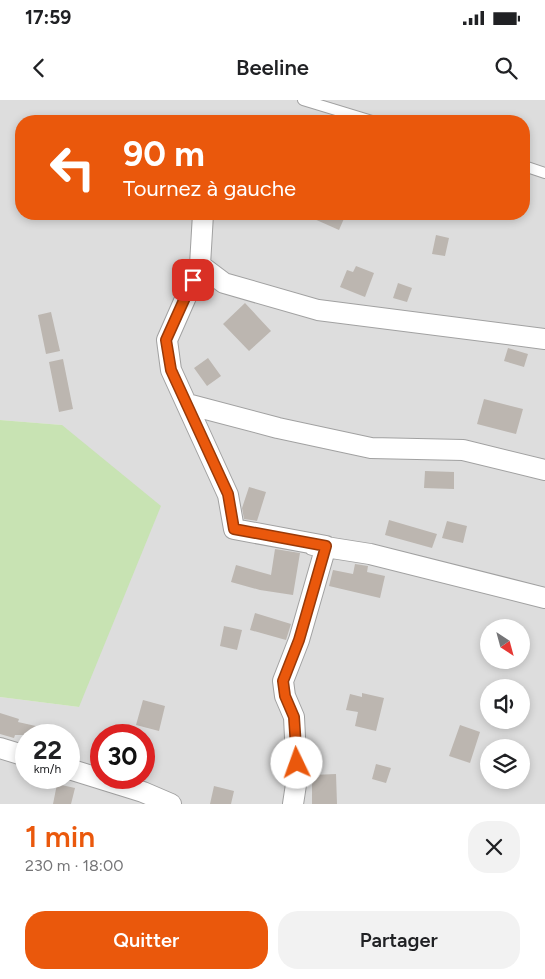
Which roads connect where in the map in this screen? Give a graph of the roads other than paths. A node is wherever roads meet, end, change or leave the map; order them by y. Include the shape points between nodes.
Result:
1 (304, 100) edge
2 (353, 115) edge
3 (530, 168) edge
4 (545, 173) edge
5 (203, 220) edge
6 (200, 265) junction
7 (545, 339) edge
8 (187, 404) junction
9 (545, 470) edge
10 (326, 546) junction
11 (545, 598) edge
12 (0, 748) edge
13 (15, 753) edge
14 (80, 772) edge
15 (171, 804) edge
16 (294, 804) edge

1 - 2 lane
3 - 4 lane
5 - 6 street
6 - 7 street via 224,283 318,310
6 - 8 street via 166,340 171,370
8 - 9 street via 371,448 463,450
8 - 10 street via 228,494 234,529
10 - 11 street
10 - 16 street via 299,640 283,681 294,717 297,778
12 - 13 street
14 - 15 street

